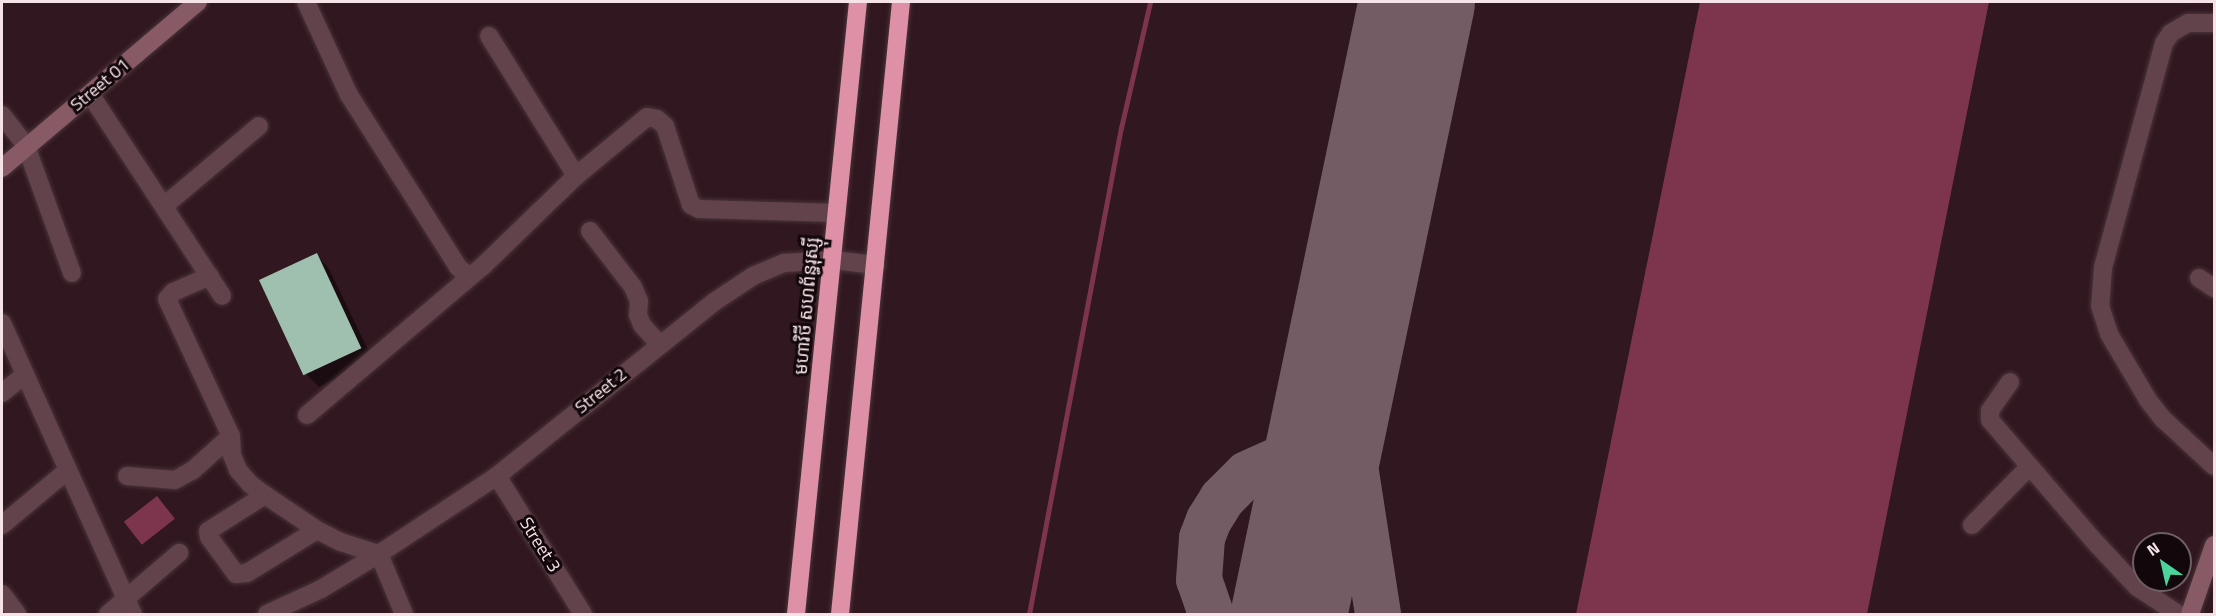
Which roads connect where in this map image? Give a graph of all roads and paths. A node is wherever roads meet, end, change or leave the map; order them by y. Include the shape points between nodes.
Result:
1 (198, 2) edge
2 (306, 2) edge
3 (858, 2) edge
4 (901, 2) edge
5 (2214, 23) edge
6 (489, 36) dead end
7 (90, 94) junction
8 (2, 115) edge
9 (259, 126) dead end
10 (26, 146) junction
11 (2, 168) edge
12 (576, 176) junction
13 (164, 206) junction
14 (837, 213) junction
15 (590, 231) dead end
16 (833, 260) junction
17 (876, 265) junction
18 (72, 273) dead end
19 (210, 276) junction
20 (468, 276) junction
21 (2199, 278) dead end
22 (2214, 288) edge
23 (222, 296) dead end
24 (2, 323) edge
25 (660, 345) junction
26 (24, 375) junction
27 (2010, 382) dead end
28 (2, 393) edge
29 (307, 415) dead end
30 (231, 436) junction
31 (2214, 465) edge
32 (2029, 467) junction
33 (68, 470) junction
34 (127, 476) dead end
35 (497, 476) junction
36 (265, 495) junction
37 (2, 525) edge
38 (1972, 525) dead end
39 (318, 530) junction
40 (2214, 545) edge
41 (179, 553) dead end
42 (379, 555) junction
43 (2, 594) edge
44 (130, 607) edge
45 (575, 612) edge
46 (17, 615) edge
47 (108, 615) edge
48 (267, 615) edge
49 (404, 615) edge
50 (796, 615) edge
51 (840, 615) edge
52 (2178, 615) edge
53 (2190, 615) edge

1 - 7 street, Street 01
2 - 20 street via 349,95 458,267
3 - 14 highway, មហាវិថី សហព័ន្ធរុស្ស៊ី
4 - 17 highway
5 - 31 street via 2188,23 2171,33 2164,43 2103,267 2100,306 2109,334 2148,400 2163,419
6 - 12 street
7 - 10 street, Street 01
7 - 13 street
8 - 10 street
9 - 13 street
10 - 11 street, Street 01
10 - 18 street
12 - 14 street via 647,117 665,126 691,205 699,209
12 - 20 street
13 - 19 street
14 - 16 highway, មហាវិថី សហព័ន្ធរុស្ស៊ី
15 - 25 street via 633,287 642,325
16 - 17 street, Street 2
16 - 25 street, Street 2 via 784,263 753,276
16 - 50 highway, មហាវិថី សហព័ន្ធរុស្ស៊ី
17 - 51 highway
19 - 23 street
19 - 30 street via 166,299
20 - 29 street
21 - 22 street
24 - 26 street
25 - 35 street, Street 2
26 - 28 street
26 - 33 street
27 - 32 street via 1989,416
30 - 34 street via 193,470 175,480
30 - 36 street via 238,470
32 - 38 street
32 - 52 street via 2137,587
33 - 37 street
33 - 44 street
35 - 42 street, Street 2
35 - 45 street, Street 3
36 - 39 street
36 - 39 street via 208,531 236,574 247,573
39 - 42 street
40 - 53 street
41 - 44 street
42 - 48 street, Street 2
42 - 49 street
43 - 46 street
44 - 47 street

